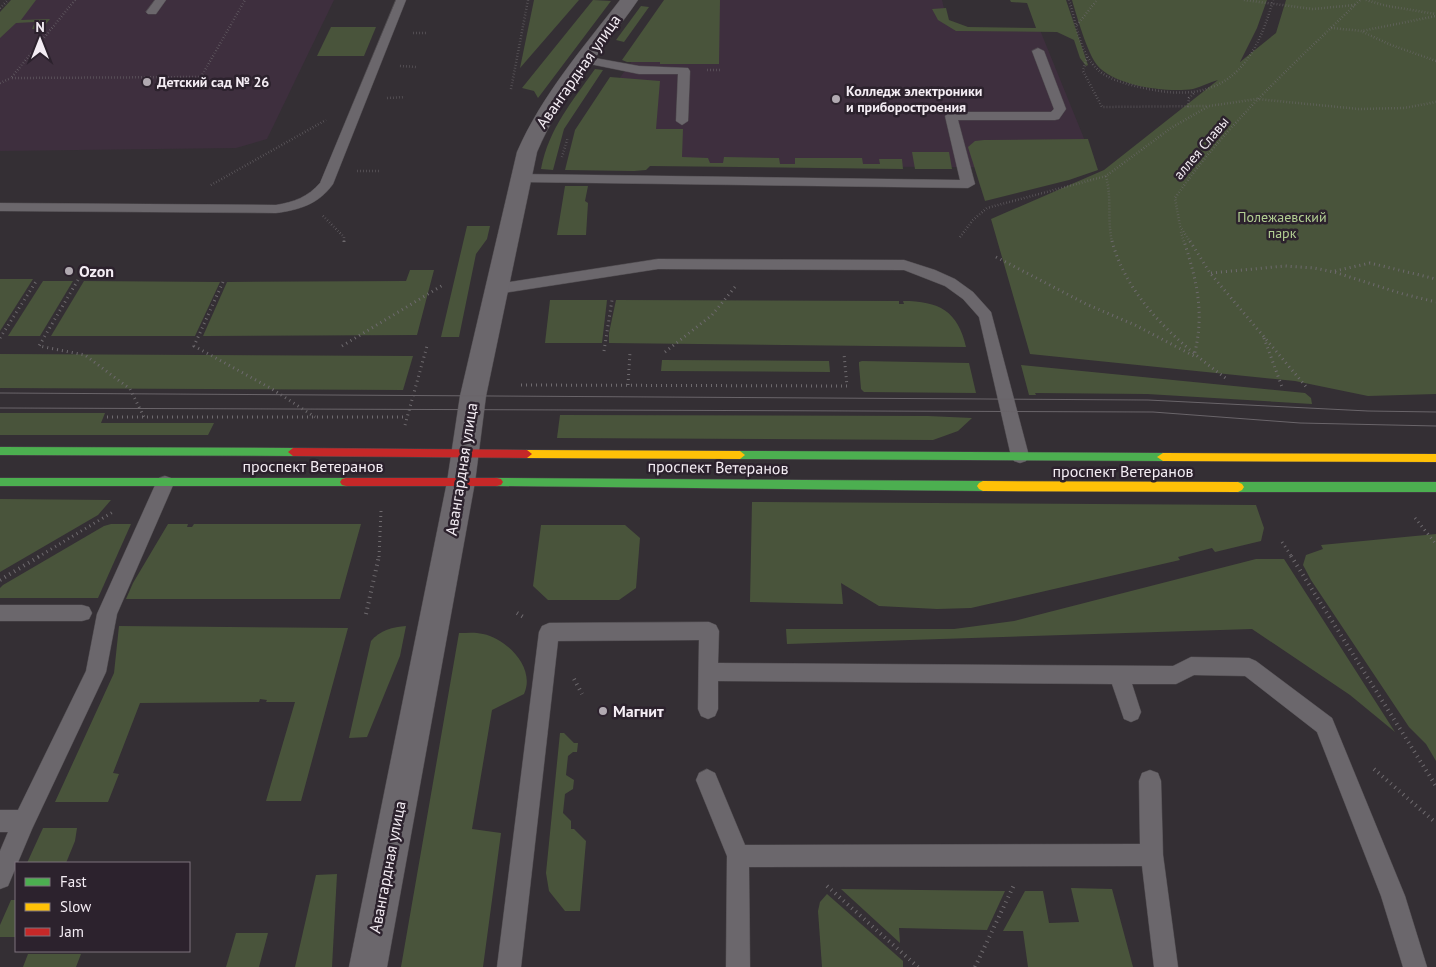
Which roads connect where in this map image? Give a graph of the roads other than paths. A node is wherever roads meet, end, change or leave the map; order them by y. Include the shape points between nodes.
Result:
1 (161, 0) edge
2 (400, 0) edge
3 (629, 0) edge
4 (152, 12) dead end
5 (1038, 50) dead end
6 (584, 60) junction
7 (682, 121) dead end
8 (520, 178) junction
9 (0, 207) edge
10 (496, 289) junction
11 (0, 451) edge
12 (1020, 456) junction
13 (1436, 458) edge
14 (463, 467) junction
15 (0, 482) edge
16 (165, 483) junction
17 (1436, 488) edge
18 (0, 613) edge
19 (82, 613) dead end
20 (708, 672) junction
21 (1119, 675) junction
22 (708, 709) dead end
23 (1131, 712) dead end
24 (707, 780) dead end
25 (1150, 781) dead end
26 (0, 821) edge
27 (24, 821) junction
28 (1152, 855) junction
29 (738, 856) junction
30 (0, 878) edge
31 (368, 967) edge
32 (509, 967) edge
33 (738, 967) edge
34 (1166, 967) edge
35 (1415, 967) edge

1 - 4 lane
2 - 9 lane via 326,184 310,200 294,207 276,209
3 - 6 street, Авангардная улица
5 - 8 lane via 1060,109 1055,116 951,116 968,184
6 - 7 lane via 639,70 684,71
6 - 8 street, Авангардная улица via 542,118
8 - 10 street, Авангардная улица
10 - 12 lane via 658,264 904,265 932,272 959,286 986,316
10 - 14 street, Авангардная улица via 473,396
11 - 14 main road, проспект Ветеранов
12 - 13 main road, проспект Ветеранов
12 - 14 main road, проспект Ветеранов
14 - 16 main road, проспект Ветеранов
14 - 17 main road, проспект Ветеранов via 1026,487
14 - 31 street, Авангардная улица
15 - 16 main road, проспект Ветеранов
16 - 27 lane via 107,614 96,672
18 - 19 lane
20 - 21 lane
20 - 22 lane
20 - 32 lane via 709,631 549,632
21 - 23 lane
21 - 35 lane via 1176,675 1191,666 1249,667 1325,725 1393,896
24 - 29 lane
25 - 28 lane
26 - 27 lane
27 - 30 lane
28 - 29 lane
28 - 34 lane
29 - 33 lane

